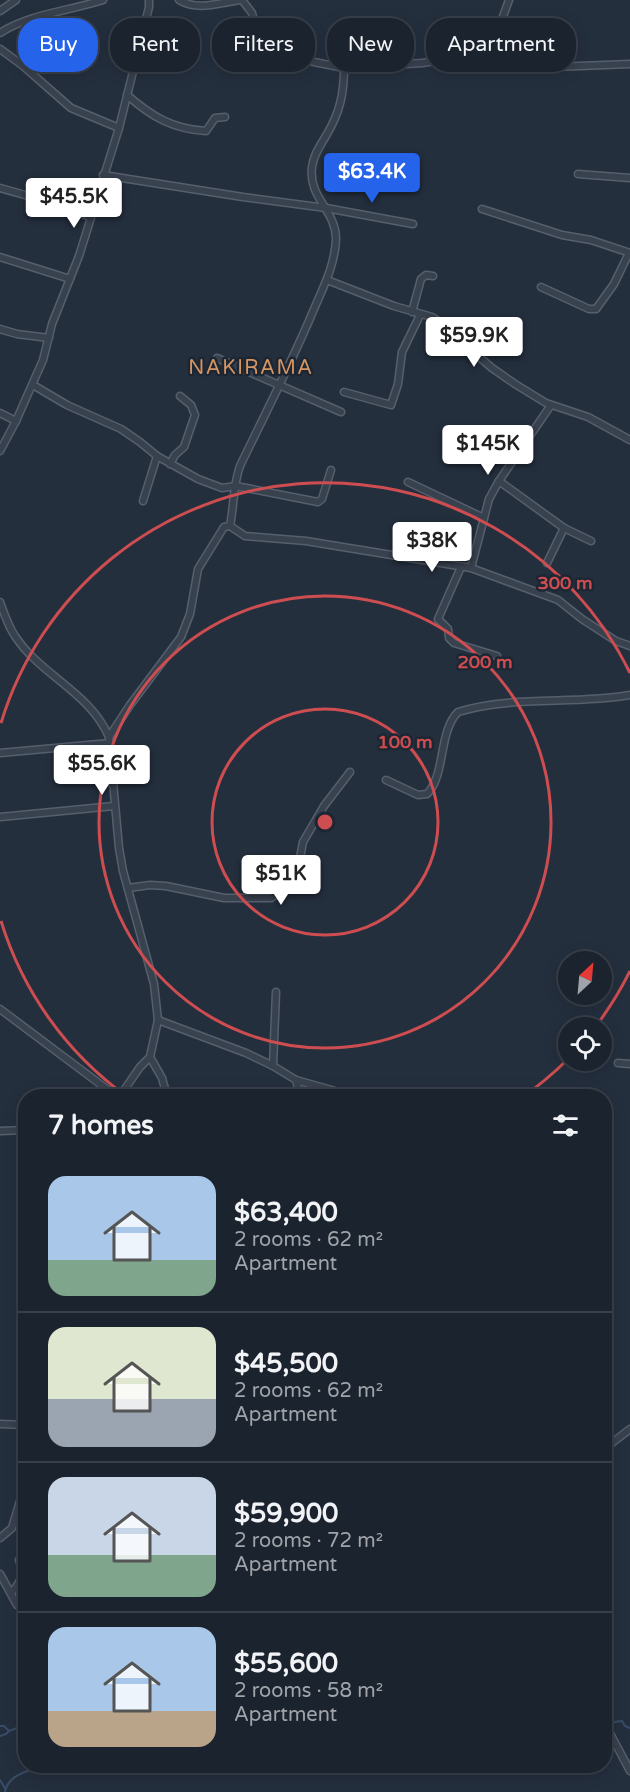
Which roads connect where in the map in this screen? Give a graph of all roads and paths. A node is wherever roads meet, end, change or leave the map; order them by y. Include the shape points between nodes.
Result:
1 (16, 0) edge
2 (103, 0) edge
3 (149, 0) edge
4 (179, 0) edge
5 (242, 0) edge
6 (509, 0) edge
7 (0, 11) edge
8 (0, 33) edge
9 (0, 49) edge
10 (414, 64) edge
11 (630, 64) edge
12 (327, 65) edge
13 (576, 66) edge
14 (344, 72) edge
15 (128, 95) junction
16 (225, 117) dead end
17 (119, 128) junction
18 (578, 174) dead end
19 (103, 175) junction
20 (630, 178) edge
21 (0, 188) edge
22 (326, 208) junction
23 (482, 209) dead end
24 (90, 217) junction
25 (413, 224) dead end
26 (630, 253) edge
27 (0, 257) edge
28 (433, 276) dead end
29 (70, 279) junction
30 (327, 280) junction
31 (541, 287) dead end
32 (412, 312) junction
33 (420, 315) junction
34 (0, 329) edge
35 (49, 338) junction
36 (217, 358) dead end
37 (33, 385) junction
38 (280, 386) junction
39 (344, 392) dead end
40 (180, 396) dead end
41 (551, 405) junction
42 (341, 412) dead end
43 (0, 413) edge
44 (16, 421) junction
45 (630, 440) edge
46 (0, 450) edge
47 (157, 456) junction
48 (170, 464) junction
49 (331, 470) dead end
50 (499, 481) junction
51 (408, 482) dead end
52 (236, 486) junction
53 (142, 501) dead end
54 (484, 518) junction
55 (230, 526) junction
56 (564, 528) junction
57 (591, 541) dead end
58 (547, 563) dead end
59 (461, 567) junction
60 (471, 568) junction
61 (0, 602) edge
62 (630, 646) edge
63 (497, 656) dead end
64 (630, 695) edge
65 (119, 721) junction
66 (103, 723) junction
67 (109, 740) junction
68 (0, 753) edge
69 (350, 772) dead end
70 (386, 780) dead end
71 (114, 806) junction
72 (0, 818) edge
73 (128, 888) junction
74 (276, 992) dead end
75 (0, 1009) edge
76 (158, 1020) junction
77 (150, 1057) junction
78 (618, 1064) dead end
79 (630, 1064) edge
80 (273, 1066) junction
81 (296, 1080) junction
82 (109, 1089) edge
83 (123, 1089) edge
84 (165, 1089) edge
85 (298, 1089) edge
86 (328, 1089) edge
87 (18, 1130) edge
88 (0, 1131) edge
89 (0, 1424) edge
90 (18, 1425) edge
91 (630, 1429) edge
92 (612, 1443) edge
93 (18, 1511) edge
94 (0, 1538) edge
95 (0, 1574) edge
96 (18, 1584) edge
97 (11, 1593) junction
98 (18, 1605) edge
99 (612, 1737) edge
100 (630, 1771) edge

1 - 7 street
2 - 8 street via 25,20
3 - 15 street
4 - 5 street via 203,7
5 - 12 street via 252,13 261,40
6 - 10 street via 501,22 493,30 448,58
9 - 17 street via 71,108
11 - 13 street
14 - 22 street via 341,104 317,147 311,176 314,191
15 - 16 street via 149,114 185,130 206,131 215,118
15 - 17 street
17 - 19 street
18 - 20 street
19 - 22 street
19 - 24 street
21 - 24 street via 61,204
22 - 25 street
22 - 30 street via 336,241
23 - 26 street
24 - 29 street
26 - 31 street via 596,309
27 - 29 street
28 - 32 street via 421,279
29 - 35 street
30 - 32 street
30 - 38 street
32 - 33 street
33 - 39 street via 402,352 391,405
33 - 41 street via 447,326 492,368
34 - 35 street
35 - 37 street
36 - 38 street
37 - 44 street
37 - 47 street via 121,429
38 - 42 street
38 - 52 street via 240,466
40 - 48 street via 191,405 195,415 184,447
41 - 45 street via 588,417
41 - 50 street
43 - 44 street
44 - 46 street
47 - 48 street
47 - 53 street
48 - 52 street via 222,488
49 - 52 street via 318,501
50 - 54 street
50 - 56 street
51 - 54 street
52 - 55 street
54 - 60 street
55 - 59 street via 245,536 306,541
55 - 65 street via 224,527 198,569 182,637
56 - 57 street
56 - 58 street
59 - 60 street
59 - 63 street via 438,620 454,643
60 - 62 street via 558,600 582,619
61 - 66 street via 25,649 73,690
64 - 70 street via 543,700 458,712 446,736 430,791 418,795
65 - 66 street
65 - 67 street
66 - 67 street
67 - 68 street
67 - 71 street
69 - 73 street via 303,842 297,874 271,898 224,898 172,886
71 - 72 street
71 - 73 street
73 - 76 street via 154,984
74 - 80 street
75 - 82 street
76 - 77 street
76 - 80 street
77 - 83 street
77 - 84 street
78 - 79 street
80 - 81 street
81 - 85 street
81 - 86 street
87 - 88 street
89 - 90 street
91 - 92 street
93 - 94 street via 12,1528
95 - 97 street
96 - 97 street
97 - 98 street
99 - 100 street

